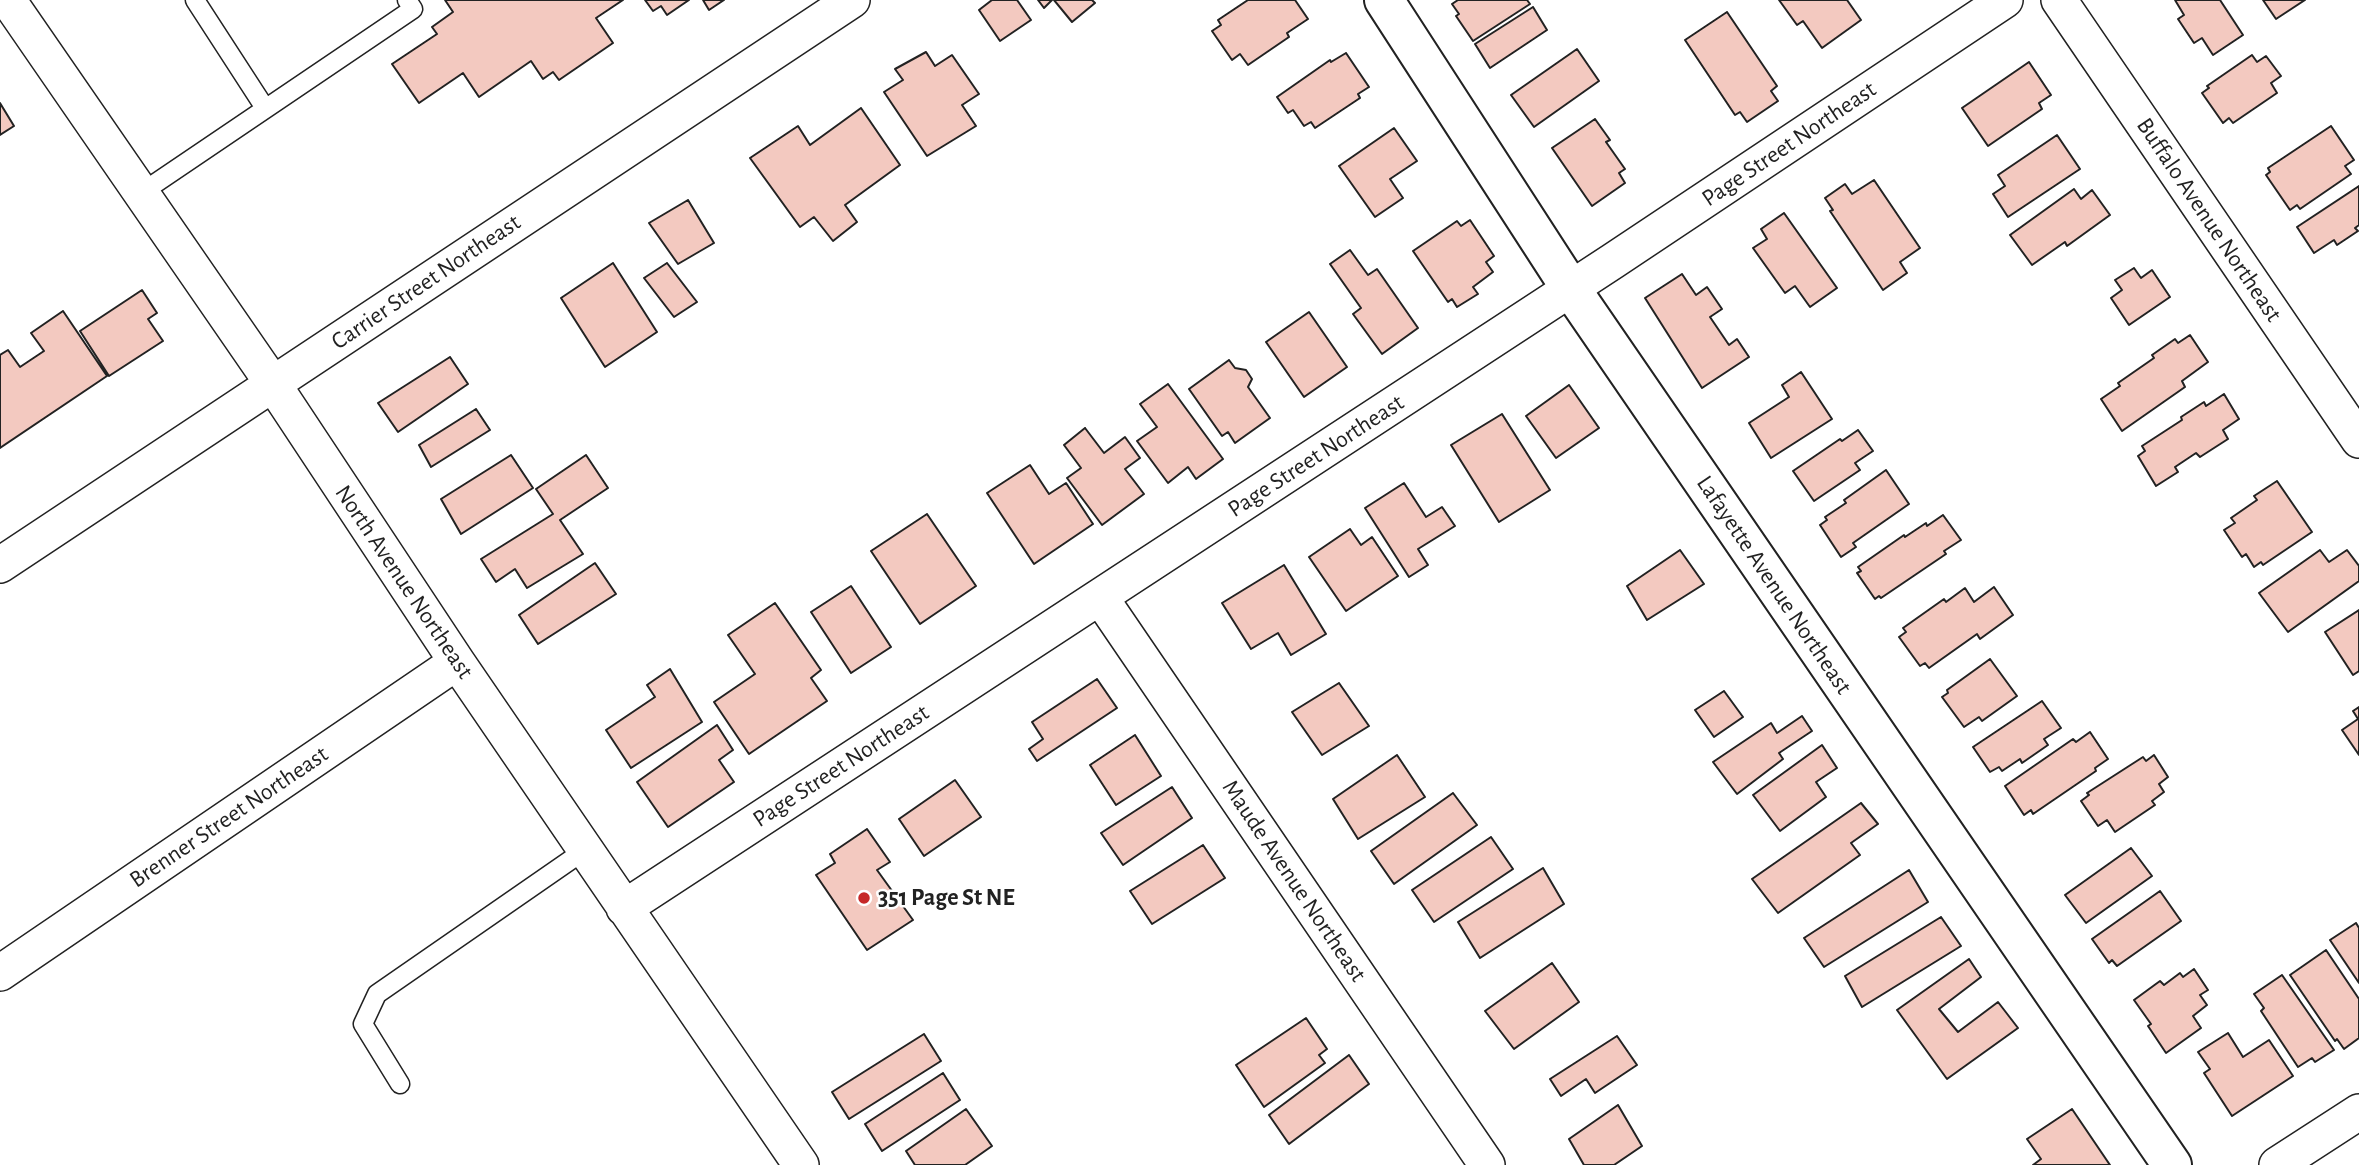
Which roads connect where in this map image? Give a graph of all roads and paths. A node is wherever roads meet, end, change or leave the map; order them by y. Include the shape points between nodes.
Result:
1 (8, 0) edge
2 (195, 0) edge
3 (407, 0) edge
4 (852, 0) edge
5 (1384, 0) edge
6 (2005, 0) edge
7 (2059, 0) edge
8 (265, 108) junction
9 (141, 193) junction
10 (1571, 289) junction
11 (273, 384) junction
12 (2359, 440) edge
13 (0, 565) edge
14 (1100, 597) junction
15 (457, 662) junction
16 (585, 850) junction
17 (624, 908) junction
18 (0, 973) edge
19 (400, 1084) dead end
20 (2359, 1112) edge
21 (801, 1165) edge
22 (1488, 1165) edge
23 (2172, 1165) edge
24 (2277, 1165) edge

1 - 9 street, North Avenue Northeast
2 - 8 lane
3 - 8 lane via 412,9
4 - 11 street, Carrier Street Northeast
5 - 10 street, Lafayette Avenue Northeast
6 - 10 street, Page Street Northeast
7 - 12 street, Buffalo Avenue Northeast
8 - 9 lane
9 - 11 street, North Avenue Northeast
10 - 14 street, Page Street Northeast
10 - 23 street, Lafayette Avenue Northeast
11 - 13 street, Carrier Street Northeast
11 - 15 street, North Avenue Northeast
14 - 17 street, Page Street Northeast
14 - 22 street, Maude Avenue Northeast
15 - 16 street, North Avenue Northeast
15 - 18 street, Brenner Street Northeast
16 - 17 street, North Avenue Northeast
16 - 19 lane via 377,994 363,1024
17 - 21 street, North Avenue Northeast
20 - 24 street

